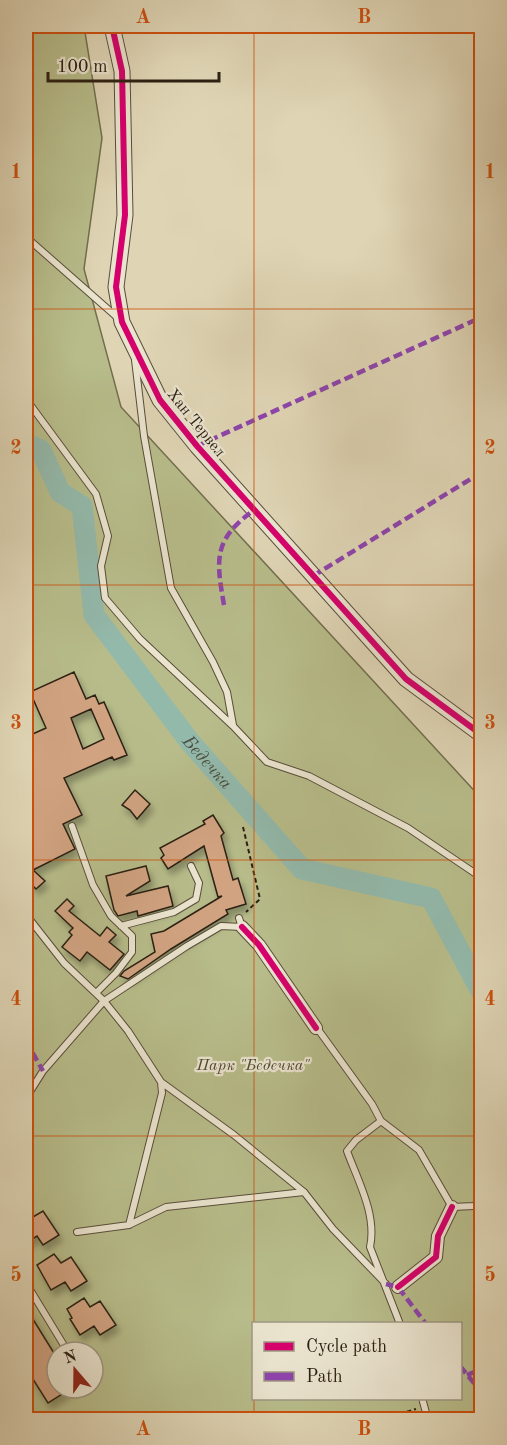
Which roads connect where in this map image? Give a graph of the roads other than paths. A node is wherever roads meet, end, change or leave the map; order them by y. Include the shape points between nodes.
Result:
1 (112, 26) edge
2 (26, 237) edge
3 (122, 322) junction
4 (134, 347) junction
5 (26, 399) edge
6 (233, 726) junction
7 (482, 735) edge
8 (72, 826) dead end
9 (191, 866) dead end
10 (482, 878) edge
11 (26, 909) edge
12 (241, 923) joint
13 (121, 926) junction
14 (96, 993) junction
15 (104, 1001) junction
16 (316, 1028) joint
17 (161, 1082) junction
18 (26, 1098) edge
19 (381, 1121) junction
20 (304, 1192) junction
21 (482, 1199) edge
22 (452, 1207) junction
23 (129, 1225) junction
24 (77, 1232) dead end
25 (26, 1283) edge
26 (392, 1286) junction
27 (400, 1322) edge
28 (61, 1340) edge
29 (422, 1400) edge
30 (428, 1419) edge

1 - 3 street, Хан Тервел via 122,71 125,214 116,287
2 - 3 lane
3 - 4 street, Хан Тервел
4 - 6 lane via 144,436 171,588 227,692
4 - 7 street, Хан Тервел via 160,400 254,510 406,679
5 - 6 lane via 96,494 108,536 101,566 105,598 140,639
6 - 10 lane via 267,762 309,776 408,828
8 - 13 lane via 93,885
9 - 13 lane via 199,883 196,898 174,912
11 - 14 lane via 64,963
12 - 15 lane via 221,926
12 - 16 street
13 - 14 lane via 132,936 132,952
14 - 15 lane
15 - 17 lane
15 - 18 lane
16 - 19 lane
17 - 20 lane
17 - 23 lane via 162,1093
19 - 22 lane via 419,1150
19 - 26 lane via 347,1151 372,1221 370,1247
20 - 23 lane via 166,1207
20 - 26 lane via 333,1229
21 - 22 lane via 474,1206
22 - 26 street via 438,1236 436,1257
23 - 24 lane
25 - 28 lane
26 - 27 lane
29 - 30 lane

